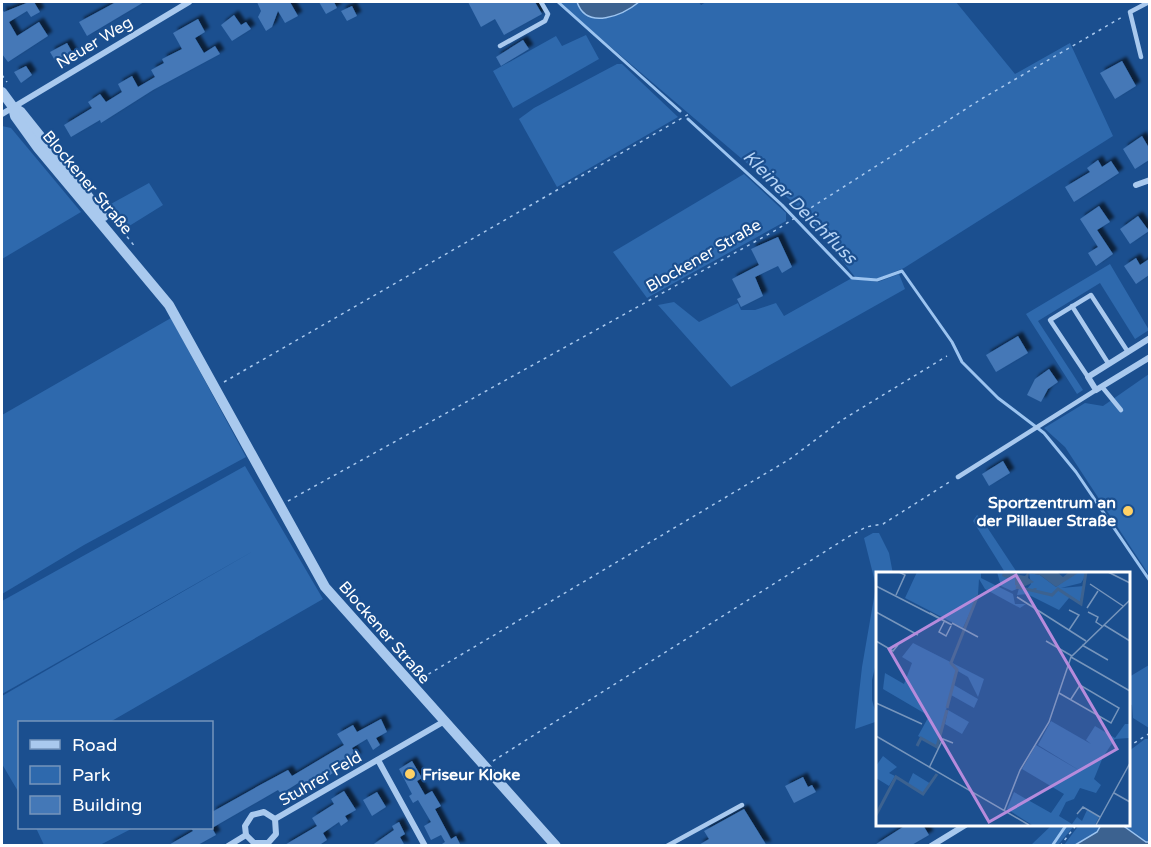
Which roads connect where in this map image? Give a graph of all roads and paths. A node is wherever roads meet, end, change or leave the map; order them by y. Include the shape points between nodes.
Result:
1 (189, 2) edge
2 (541, 2) edge
3 (1149, 2) edge
4 (1131, 12) junction
5 (500, 46) dead end
6 (1141, 57) dead end
7 (2, 92) edge
8 (14, 107) junction
9 (2, 114) edge
10 (689, 114) dead end
11 (1149, 180) edge
12 (1136, 185) dead end
13 (1072, 306) junction
14 (1149, 338) edge
15 (1128, 352) junction
16 (947, 356) dead end
17 (1149, 357) edge
18 (1108, 363) junction
19 (1088, 377) junction
20 (215, 387) junction
21 (1103, 388) junction
22 (1096, 390) junction
23 (1121, 410) dead end
24 (958, 477) joint
25 (279, 506) junction
26 (412, 686) junction
27 (443, 722) junction
28 (1149, 733) edge
29 (1144, 736) junction
30 (1149, 737) edge
31 (1130, 746) edge
32 (378, 760) junction
33 (484, 766) junction
34 (742, 805) dead end
35 (275, 819) junction
36 (966, 826) edge
37 (1076, 826) edge
38 (246, 835) junction
39 (228, 846) edge
40 (425, 846) edge
41 (556, 846) edge
42 (667, 846) edge
43 (931, 846) edge
44 (1060, 846) edge

1 - 8 street, Neuer Weg
2 - 5 lane via 548,14 545,21
3 - 4 lane
4 - 6 lane
4 - 25 path, Blockener Straße via 983,98 797,218
7 - 8 street, Blockener Straße
8 - 9 street, Neuer Weg
8 - 20 street, Blockener Straße via 15,117 38,148 145,273 179,321
10 - 20 path
11 - 12 street
13 - 15 lane via 1091,295
13 - 18 lane
13 - 19 lane via 1050,320
14 - 15 street
15 - 18 street
16 - 26 path via 842,420 790,459
17 - 21 street
18 - 19 street
19 - 22 street
20 - 25 street, Blockener Straße
21 - 22 street
21 - 23 lane
22 - 24 lane
24 - 33 path via 883,524 866,527 848,537
25 - 26 street, Blockener Straße via 325,587
26 - 27 street, Blockener Straße
27 - 32 street, Stuhrer Feld
27 - 33 street, Blockener Straße
28 - 29 path
29 - 30 path
29 - 31 path
32 - 35 street, Stuhrer Feld
32 - 40 street, Stuhrer Feld
33 - 41 street, Blockener Straße
34 - 42 lane
35 - 38 street, Stuhrer Feld via 264,812 252,815 246,822
35 - 38 street, Stuhrer Feld via 277,831 268,843 254,843
36 - 43 street
37 - 44 path
38 - 39 street, Stuhrer Feld

